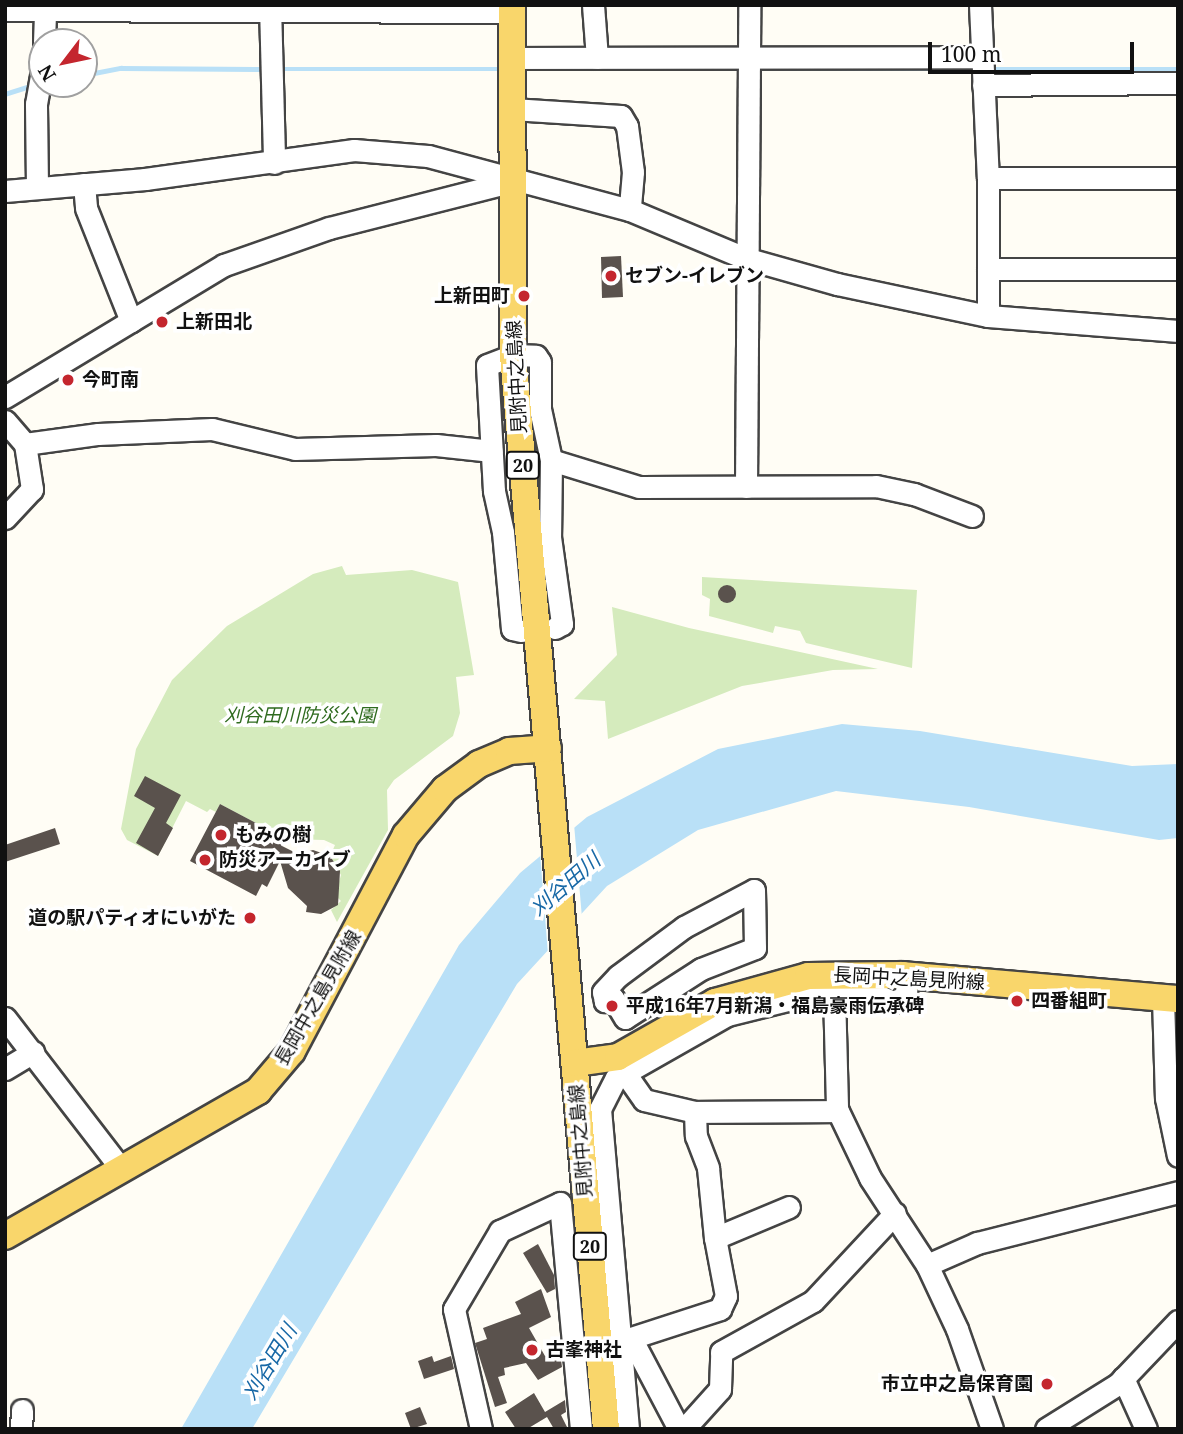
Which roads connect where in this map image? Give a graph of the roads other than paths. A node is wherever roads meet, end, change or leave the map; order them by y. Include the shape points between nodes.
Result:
1 (593, 5) edge
2 (749, 5) edge
3 (980, 5) edge
4 (45, 8) edge
5 (114, 8) edge
6 (192, 8) edge
7 (270, 8) edge
8 (343, 9) edge
9 (416, 9) edge
10 (512, 9) edge
11 (5, 10) edge
12 (44, 28) edge
13 (748, 56) junction
14 (980, 57) junction
15 (512, 58) junction
16 (597, 58) junction
17 (1178, 83) edge
18 (983, 85) junction
19 (37, 98) edge
20 (512, 109) junction
21 (274, 163) junction
22 (988, 178) junction
23 (1178, 178) edge
24 (511, 181) junction
25 (84, 184) junction
26 (37, 187) junction
27 (5, 191) edge
28 (630, 210) junction
29 (745, 258) junction
30 (988, 269) junction
31 (1178, 269) edge
32 (988, 316) junction
33 (131, 321) junction
34 (1178, 331) edge
35 (513, 355) junction
36 (5, 397) edge
37 (5, 421) edge
38 (25, 444) junction
39 (492, 451) junction
40 (551, 460) junction
41 (746, 487) junction
42 (972, 516) dead end
43 (5, 518) edge
44 (555, 628) dead end
45 (521, 631) dead end
46 (548, 748) junction
47 (754, 890) joint
48 (909, 975) junction
49 (834, 992) junction
50 (1171, 998) edge
51 (5, 1018) edge
52 (33, 1052) junction
53 (575, 1063) junction
54 (5, 1069) edge
55 (625, 1073) junction
56 (838, 1111) junction
57 (695, 1112) junction
58 (1178, 1156) edge
59 (122, 1170) junction
60 (1178, 1192) edge
61 (789, 1208) dead end
62 (895, 1213) junction
63 (5, 1236) edge
64 (715, 1238) junction
65 (927, 1265) junction
66 (1178, 1321) edge
67 (626, 1338) junction
68 (1123, 1378) junction
69 (481, 1429) edge
70 (582, 1429) edge
71 (606, 1429) edge
72 (628, 1429) edge
73 (682, 1429) edge
74 (992, 1429) edge
75 (1046, 1429) edge
76 (1146, 1429) edge

1 - 16 street
2 - 13 street
3 - 14 street
4 - 5 street
4 - 11 street
4 - 12 street
5 - 6 street
6 - 7 street
7 - 8 street
7 - 21 street
8 - 9 street
9 - 10 street
10 - 15 main road, 見附中之島線 / 20
13 - 14 street
13 - 16 street
13 - 29 street
14 - 18 street
15 - 16 street
15 - 20 main road, 見附中之島線 / 20
17 - 18 street
18 - 22 street
19 - 26 street
20 - 24 main road, 見附中之島線 / 20
20 - 28 street via 621,116 628,126 633,173
21 - 24 street via 354,150 380,151 428,156
21 - 25 street
22 - 23 street
22 - 30 street
24 - 28 street
24 - 33 street via 329,228 224,265
24 - 35 main road, 見附中之島線 / 20
25 - 26 street
25 - 33 street via 86,208
26 - 27 street
28 - 29 street
29 - 32 street via 799,275
29 - 41 street
30 - 31 street
30 - 32 street
32 - 34 street
33 - 36 street
35 - 39 street via 487,365
35 - 40 street via 536,356 540,362 540,409
35 - 46 main road, 見附中之島線 / 20
37 - 38 street
38 - 39 street via 112,433 212,429 295,449 436,445
38 - 43 street via 32,489
39 - 45 street via 512,629
40 - 41 street via 639,487
40 - 44 street via 550,537 562,624
41 - 42 street via 876,486 914,494
46 - 53 main road, 20
46 - 59 main road, 長岡中之島見附線 via 502,753 444,789 406,835 334,976 276,1073 240,1104
47 - 47 street via 755,948 701,969 625,1018 613,999 605,1001 603,992 618,976 684,927
48 - 49 street via 905,997 893,1003 875,994
48 - 50 main road, 長岡中之島見附線
48 - 53 main road, 長岡中之島見附線 via 808,976 749,990 686,1017 618,1057
49 - 55 street via 727,1015
49 - 56 street
50 - 58 street via 1166,1098
51 - 52 street
52 - 54 street
52 - 59 street
53 - 71 main road, 見附中之島線 / 20
55 - 57 street via 633,1090 653,1105
55 - 67 street via 616,1079 600,1109
56 - 57 street
56 - 62 street via 870,1178
57 - 64 street via 696,1136 708,1168
59 - 63 main road, 長岡中之島見附線
60 - 65 street via 976,1243
61 - 64 street
62 - 65 street
62 - 73 street via 813,1301 721,1352 720,1389
64 - 67 street via 726,1296 720,1309
65 - 74 street via 957,1329
66 - 68 street
67 - 72 street
67 - 73 street
68 - 75 street via 1073,1416
68 - 76 street
69 - 70 street via 454,1309 500,1231 560,1203

